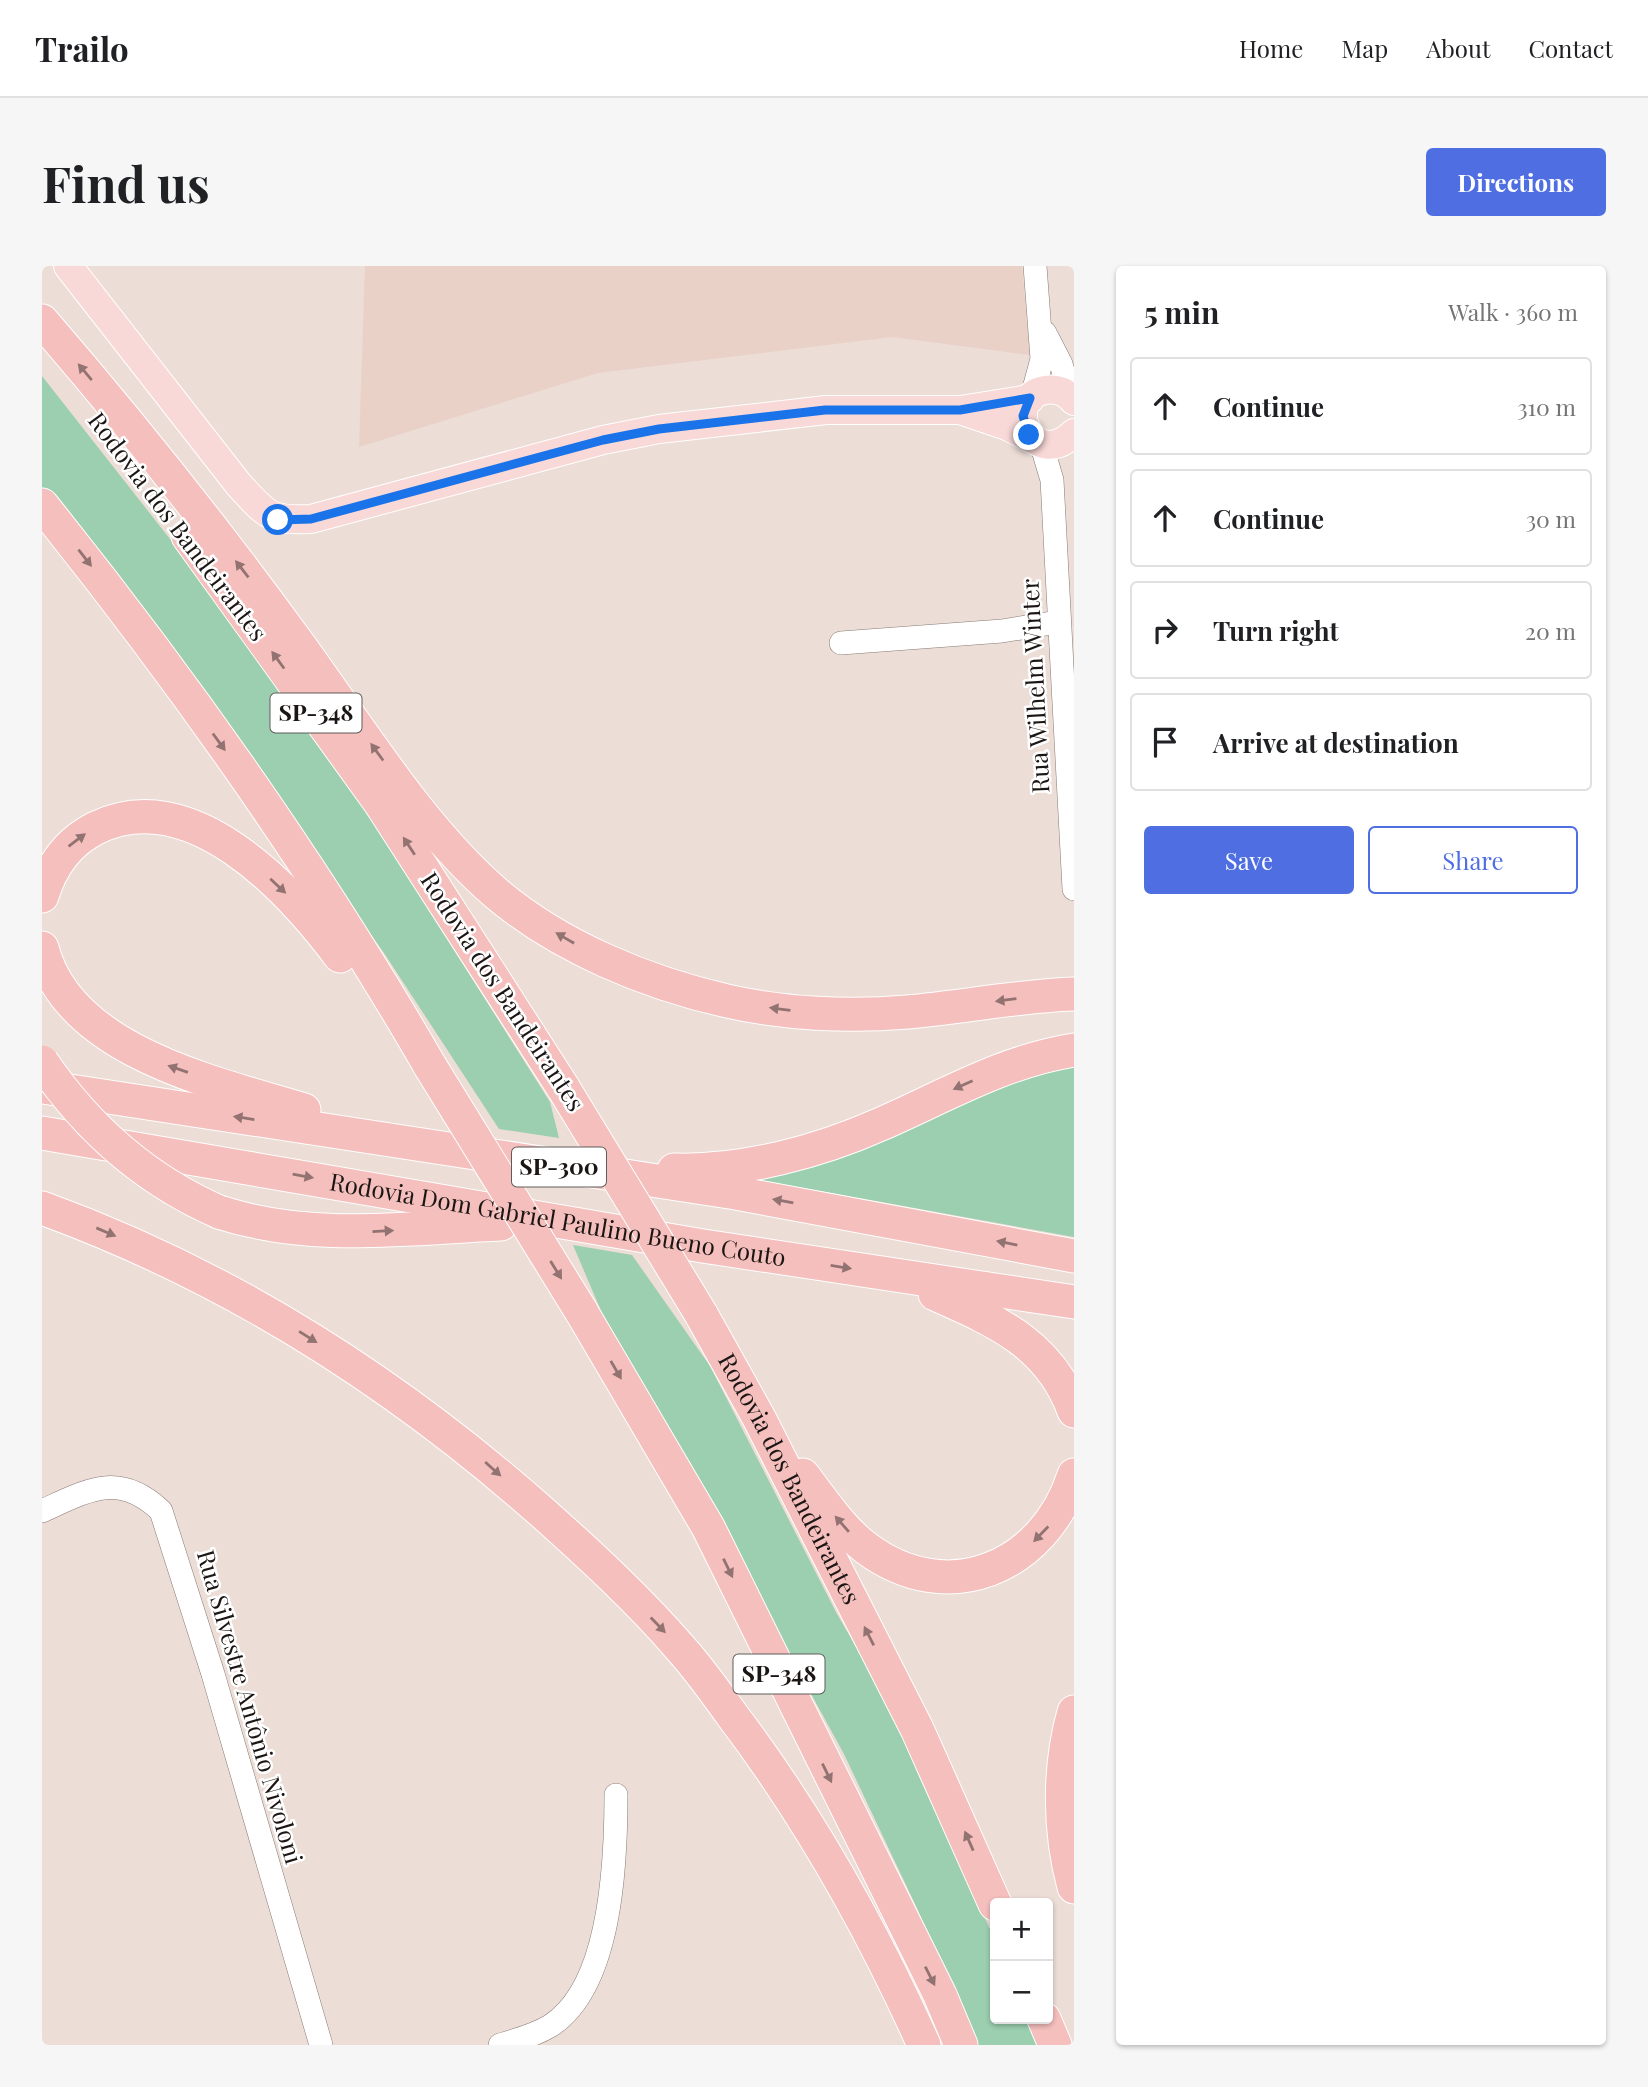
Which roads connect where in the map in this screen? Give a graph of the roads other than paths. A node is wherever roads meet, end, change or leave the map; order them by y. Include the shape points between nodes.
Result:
1 (68, 266) edge
2 (1035, 266) edge
3 (42, 321) edge
4 (1040, 324) junction
5 (42, 355) edge
6 (1031, 397) junction
7 (1072, 399) edge
8 (960, 410) junction
9 (1059, 440) edge
10 (42, 505) edge
11 (1058, 622) junction
12 (841, 643) dead end
13 (1074, 889) edge
14 (42, 897) edge
15 (42, 948) edge
16 (1074, 994) edge
17 (1074, 1050) edge
18 (423, 1053) junction
19 (42, 1062) edge
20 (42, 1086) edge
21 (42, 1133) edge
22 (430, 1148) junction
23 (556, 1167) junction
24 (42, 1208) edge
25 (566, 1222) junction
26 (1074, 1256) edge
27 (897, 1277) junction
28 (1074, 1302) edge
29 (1074, 1411) edge
30 (759, 1418) junction
31 (1074, 1475) edge
32 (42, 1511) edge
33 (1074, 1712) edge
34 (616, 1795) dead end
35 (1074, 1887) edge
36 (992, 1898) edge
37 (1046, 2024) edge
38 (321, 2045) edge
39 (500, 2045) edge
40 (924, 2045) edge
41 (961, 2045) edge
42 (1055, 2045) edge

1 - 8 main road via 239,485 278,520 311,519 659,429 825,410
2 - 4 street
16 -> 3 highway via 904,1012 786,1010 727,1001 654,979 587,951 541,924 498,895 448,845 281,620
4 - 6 street via 1042,359
4 - 7 street via 1061,364
30 -> 5 highway, Rodovia dos Bandeirantes / SP-348, bridge via 565,1089 382,804 164,502
6 - 7 main road via 1052,389
6 - 8 main road
6 - 9 main road via 1023,416 1029,435
8 - 9 main road
9 - 11 street, Rua Wilhelm Winter via 1052,480
10 -> 18 highway, SP-348 via 292,845
11 - 12 street via 1002,631
11 - 13 street, Rua Wilhelm Winter
14 -> 18 highway via 70,844 107,823 138,816 168,819 204,831 239,852 317,925 362,986
22 -> 15 highway via 159,1062 109,1036 77,1009 52,976
17 -> 23 highway via 1016,1064 844,1138 745,1164 686,1170
18 -> 41 highway, SP-348, bridge via 708,1527
19 -> 25 highway, bridge via 73,1105 124,1154 171,1189 260,1225 315,1231
22 -> 20 highway, Rodovia Dom Gabriel Paulino Bueno Couto / SP-300
21 -> 25 highway, Rodovia Dom Gabriel Paulino Bueno Couto / SP-300
22 - 23 highway, Rodovia Dom Gabriel Paulino Bueno Couto / SP-300
26 -> 23 highway, Rodovia Dom Gabriel Paulino Bueno Couto / SP-300 via 736,1193
24 -> 40 highway via 105,1231 245,1298 356,1366 475,1453 590,1555 683,1650 757,1749 856,1904
25 -> 27 highway, Rodovia Dom Gabriel Paulino Bueno Couto / SP-300
27 - 28 highway, Rodovia Dom Gabriel Paulino Bueno Couto / SP-300
27 - 29 highway via 983,1315 1024,1340 1061,1379
31 -> 30 highway via 1054,1522 1022,1552 975,1574 937,1576 905,1569 865,1547
36 -> 30 highway, Rodovia dos Bandeirantes / SP-348 via 917,1729
32 - 38 street, Rua Silvestre Antônio Nivoloni via 91,1489 120,1486 161,1511
33 - 35 highway via 1063,1776 1067,1862
34 - 39 street via 617,1852 591,1973 568,2010 551,2025
37 - 42 highway

